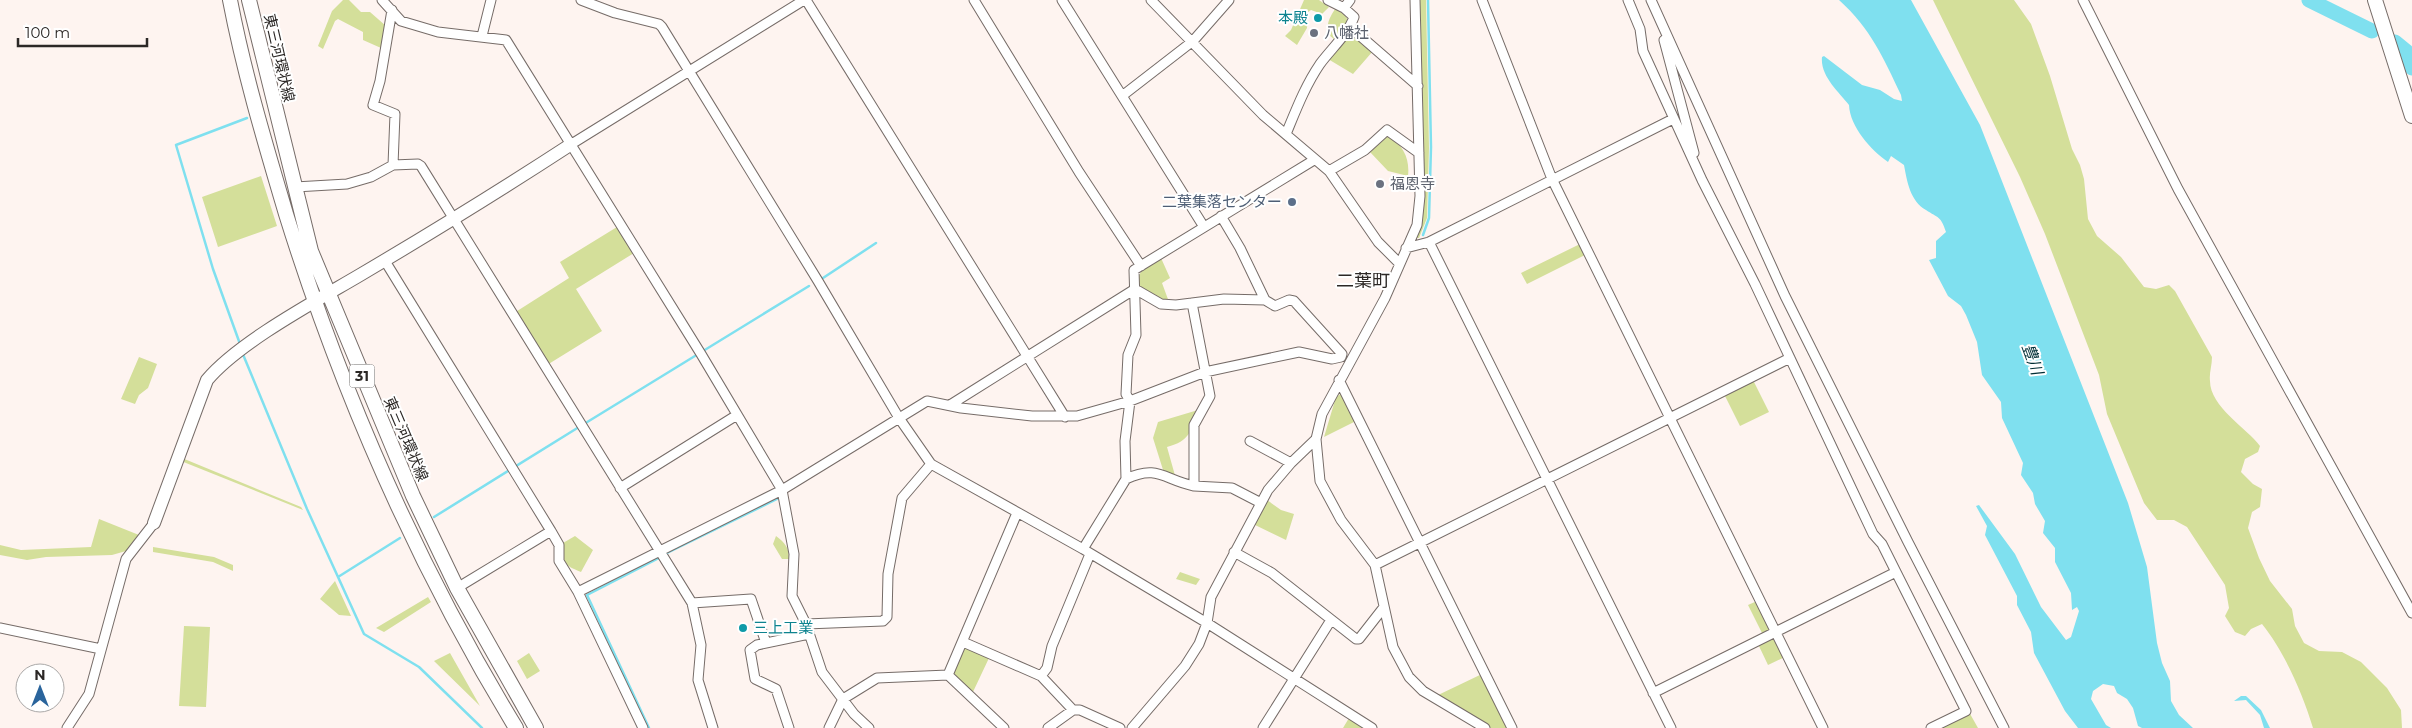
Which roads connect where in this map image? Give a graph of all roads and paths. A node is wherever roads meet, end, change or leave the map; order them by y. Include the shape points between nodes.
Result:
1 (230, 0) edge
2 (249, 0) edge
3 (382, 0) edge
4 (491, 0) edge
5 (580, 0) edge
6 (805, 0) edge
7 (974, 0) edge
8 (1062, 0) edge
9 (1229, 0) edge
10 (1328, 0) edge
11 (1350, 0) edge
12 (1415, 0) edge
13 (1482, 0) edge
14 (1628, 0) edge
15 (1651, 0) edge
16 (2083, 0) edge
17 (2375, 0) edge
18 (1156, 2) edge
19 (1344, 8) junction
20 (392, 10) junction
21 (1350, 28) junction
22 (1664, 31) junction
23 (482, 36) junction
24 (1193, 41) junction
25 (689, 72) junction
26 (1418, 86) junction
27 (1122, 96) junction
28 (2412, 116) edge
29 (1673, 119) junction
30 (1286, 134) junction
31 (570, 145) junction
32 (1419, 153) junction
33 (1314, 160) junction
34 (393, 165) junction
35 (1697, 168) junction
36 (1329, 171) junction
37 (1552, 180) junction
38 (294, 187) junction
39 (1221, 216) junction
40 (453, 220) junction
41 (1204, 227) junction
42 (1429, 242) junction
43 (1406, 248) junction
44 (385, 261) junction
45 (1399, 263) junction
46 (1140, 266) junction
47 (1135, 289) junction
48 (329, 294) junction
49 (1265, 300) junction
50 (314, 303) junction
51 (1192, 303) junction
52 (1028, 356) junction
53 (1790, 358) junction
54 (1205, 372) junction
55 (1340, 380) junction
56 (1130, 401) junction
57 (950, 405) junction
58 (737, 415) junction
59 (1065, 417) junction
60 (899, 418) junction
61 (1670, 418) junction
62 (1316, 439) junction
63 (1250, 441) dead end
64 (1291, 463) junction
65 (931, 464) junction
66 (1126, 479) junction
67 (1547, 479) junction
68 (1194, 486) junction
69 (620, 488) junction
70 (782, 490) junction
71 (1261, 503) junction
72 (1017, 513) junction
73 (154, 523) joint
74 (551, 531) junction
75 (1420, 542) junction
76 (1086, 551) junction
77 (659, 552) junction
78 (1234, 552) junction
79 (1375, 564) junction
80 (1896, 572) junction
81 (457, 588) junction
82 (578, 592) junction
83 (692, 603) junction
84 (1384, 606) junction
85 (2412, 613) edge
86 (1331, 620) junction
87 (1207, 623) junction
88 (806, 624) junction
89 (0, 628) edge
90 (1776, 632) junction
91 (809, 634) junction
92 (963, 642) junction
93 (766, 643) junction
94 (101, 649) junction
95 (948, 674) junction
96 (1041, 676) junction
97 (1294, 679) junction
98 (1653, 693) junction
99 (844, 699) junction
100 (1073, 710) junction
101 (67, 728) edge
102 (516, 728) edge
103 (536, 728) edge
104 (643, 728) edge
105 (713, 728) edge
106 (789, 728) edge
107 (829, 728) edge
108 (869, 728) edge
109 (1004, 728) edge
110 (1048, 728) edge
111 (1120, 728) edge
112 (1132, 728) edge
113 (1263, 728) edge
114 (1372, 728) edge
115 (1485, 728) edge
116 (1512, 728) edge
117 (1671, 728) edge
118 (1823, 728) edge
119 (1931, 728) edge
120 (2004, 728) edge

1 - 50 main road, 31 via 262,135
2 - 38 main road, 東三河環状線 / 31
3 - 20 street
4 - 23 street
5 - 25 street via 659,24
6 - 25 street
6 - 52 street
7 - 46 street
8 - 27 street
9 - 24 street
10 - 19 street
11 - 19 street
12 - 26 street
13 - 37 street
14 - 29 street via 1640,29 1643,51
15 - 22 street
16 - 85 street via 2178,189
17 - 28 main road
18 - 24 street
19 - 21 street via 1354,17
20 - 23 street via 401,21 438,32
20 - 34 street via 373,105 395,114
21 - 26 street
21 - 30 street via 1320,65 1303,93
22 - 35 street via 1665,48
22 - 120 street via 1785,296
23 - 31 street via 506,40
24 - 27 street
24 - 30 street via 1263,115
25 - 31 street
25 - 60 street
26 - 32 street
27 - 41 street
29 - 35 street
29 - 37 street
30 - 33 street
31 - 40 main road
31 - 58 street
32 - 36 street via 1387,130 1365,150
32 - 43 street via 1420,196 1416,225
33 - 36 street
33 - 39 street
34 - 38 street via 371,177 347,184
34 - 40 street via 421,166
35 - 53 street
36 - 45 street via 1378,242
37 - 42 street
37 - 61 street
38 - 48 main road, 東三河環状線 / 31 via 311,251
39 - 41 street
39 - 49 street
40 - 44 main road
40 - 69 street
41 - 46 street
42 - 43 street
42 - 67 street
43 - 45 street
44 - 48 main road
44 - 74 street
45 - 55 street via 1385,298
46 - 47 street via 1134,270
47 - 51 street via 1161,304
47 - 52 street
47 - 56 street via 1136,335 1128,355 1126,394
48 - 50 main road
48 - 81 main road, 東三河環状線 / 31 via 413,496
49 - 51 street via 1224,299
49 - 54 street via 1275,306 1294,301 1342,354 1341,357 1332,359 1299,352
50 - 73 main road via 256,339 207,380
50 - 102 main road, 31 via 369,440 421,556 442,600
51 - 54 street
52 - 57 street
52 - 59 street
53 - 61 street
53 - 80 street via 1873,534 1882,544
54 - 56 street
54 - 68 street via 1210,396 1194,425
55 - 62 street via 1322,414
55 - 75 street
56 - 59 street via 1089,414
56 - 66 street via 1125,441
57 - 59 street
57 - 60 street via 927,401
58 - 69 street
58 - 70 street
60 - 65 street
60 - 70 street
61 - 67 street
61 - 90 street
62 - 64 street
62 - 79 street via 1322,487 1341,520
63 - 64 street
64 - 71 street
65 - 72 street
65 - 88 street via 902,498 888,574 887,617 883,621
66 - 68 street via 1140,472 1149,472
66 - 76 street
67 - 75 street
67 - 98 street
68 - 71 street via 1232,488
69 - 77 street
70 - 77 street
70 - 88 street via 794,554 792,596
71 - 78 street
72 - 76 street
72 - 92 street
73 - 94 street via 126,559
74 - 81 street
74 - 82 street via 559,545 559,560
75 - 79 street
75 - 116 street
76 - 87 street
76 - 96 street via 1047,668
77 - 82 street
77 - 83 street
78 - 86 street via 1272,573
78 - 87 street via 1211,596
79 - 84 street
80 - 90 street
80 - 119 street via 1966,711
81 - 103 main road, 東三河環状線 / 31
82 - 104 street
83 - 93 street via 751,599
83 - 105 street via 701,645 698,680
84 - 86 street via 1356,639
84 - 115 street via 1393,647 1409,677 1423,691
86 - 97 street
87 - 97 street
87 - 112 street via 1185,666
88 - 91 street
89 - 94 street
90 - 98 street
90 - 118 street
91 - 93 street
91 - 99 street via 822,672
92 - 95 street
92 - 96 street
93 - 106 street via 750,650 755,679 776,689
94 - 101 street via 89,694
95 - 99 street via 877,678
95 - 109 street
96 - 100 street
97 - 113 street
97 - 114 street
98 - 117 street
99 - 107 street
99 - 108 street
100 - 110 street
100 - 111 street via 1084,711

